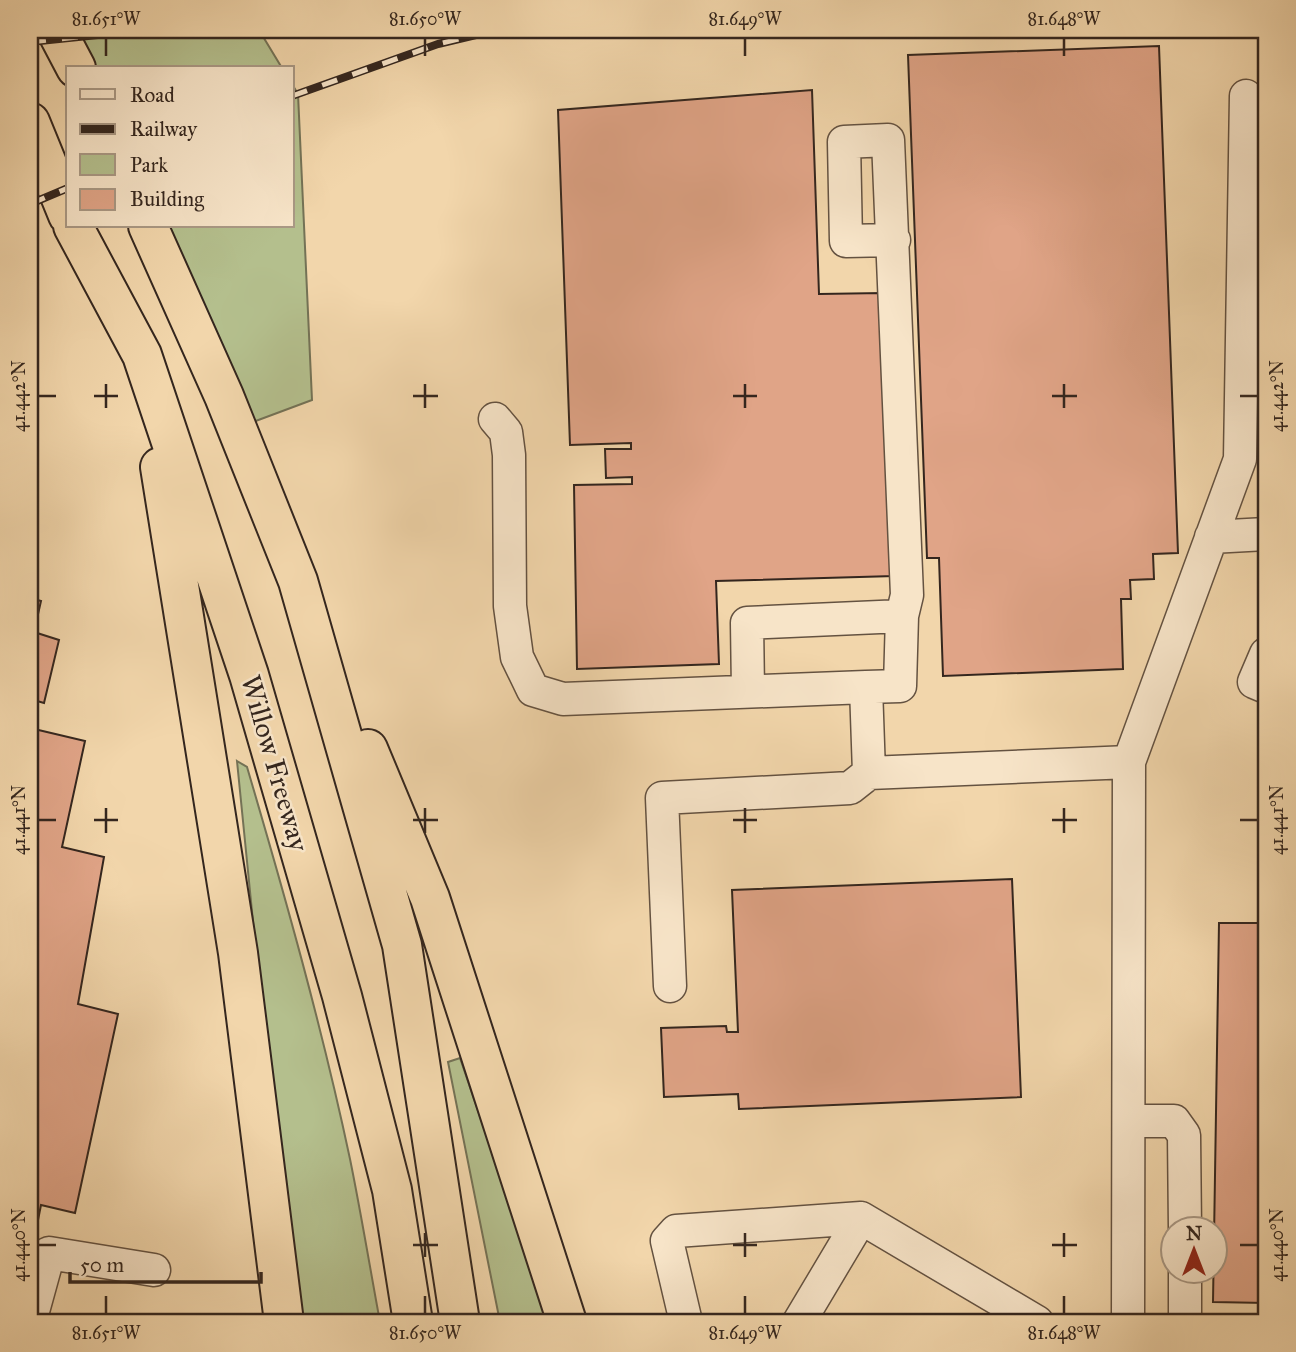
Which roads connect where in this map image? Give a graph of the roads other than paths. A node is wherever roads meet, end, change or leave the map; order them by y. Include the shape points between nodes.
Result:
1 (56, 30) edge
2 (75, 66) edge
3 (1246, 96) dead end
4 (30, 122) edge
5 (66, 210) edge
6 (74, 228) edge
7 (149, 228) edge
8 (894, 240) dead end
9 (1266, 324) edge
10 (142, 355) junction
11 (1242, 365) junction
12 (495, 419) dead end
13 (1266, 534) edge
14 (1211, 537) junction
15 (298, 582) junction
16 (902, 616) junction
17 (1266, 654) edge
18 (866, 687) junction
19 (1266, 687) edge
20 (748, 691) junction
21 (1129, 762) junction
22 (869, 773) junction
23 (670, 986) dead end
24 (1129, 1121) junction
25 (1185, 1216) edge
26 (860, 1218) junction
27 (154, 1270) dead end
28 (1185, 1286) edge
29 (1021, 1318) edge
30 (30, 1322) edge
31 (284, 1322) edge
32 (413, 1322) edge
33 (460, 1322) edge
34 (567, 1322) edge
35 (686, 1322) edge
36 (799, 1322) edge
37 (1128, 1322) edge
38 (1185, 1322) edge

1 - 2 highway
3 - 11 street
4 - 5 highway
6 - 10 highway, Willow Freeway
7 - 15 highway via 224,396
8 - 16 street via 907,596
9 - 11 street
10 - 31 highway via 238,953
10 - 32 highway, Willow Freeway via 249,675 342,996 392,1190
11 - 14 street via 1240,459
12 - 20 street via 506,432 509,454 510,606 517,657 533,690 563,699
13 - 14 street
14 - 21 street
15 - 33 highway via 402,945
15 - 34 highway via 430,898
16 - 18 street via 900,686
16 - 20 street via 747,624
17 - 19 street via 1254,682
18 - 20 street
18 - 22 street
21 - 22 street
21 - 24 street
22 - 23 street via 850,788 662,797
24 - 25 street via 1174,1121 1184,1135
24 - 37 street
26 - 29 street
26 - 35 street via 676,1231 667,1241
26 - 36 street
27 - 30 street via 49,1253
28 - 38 street

